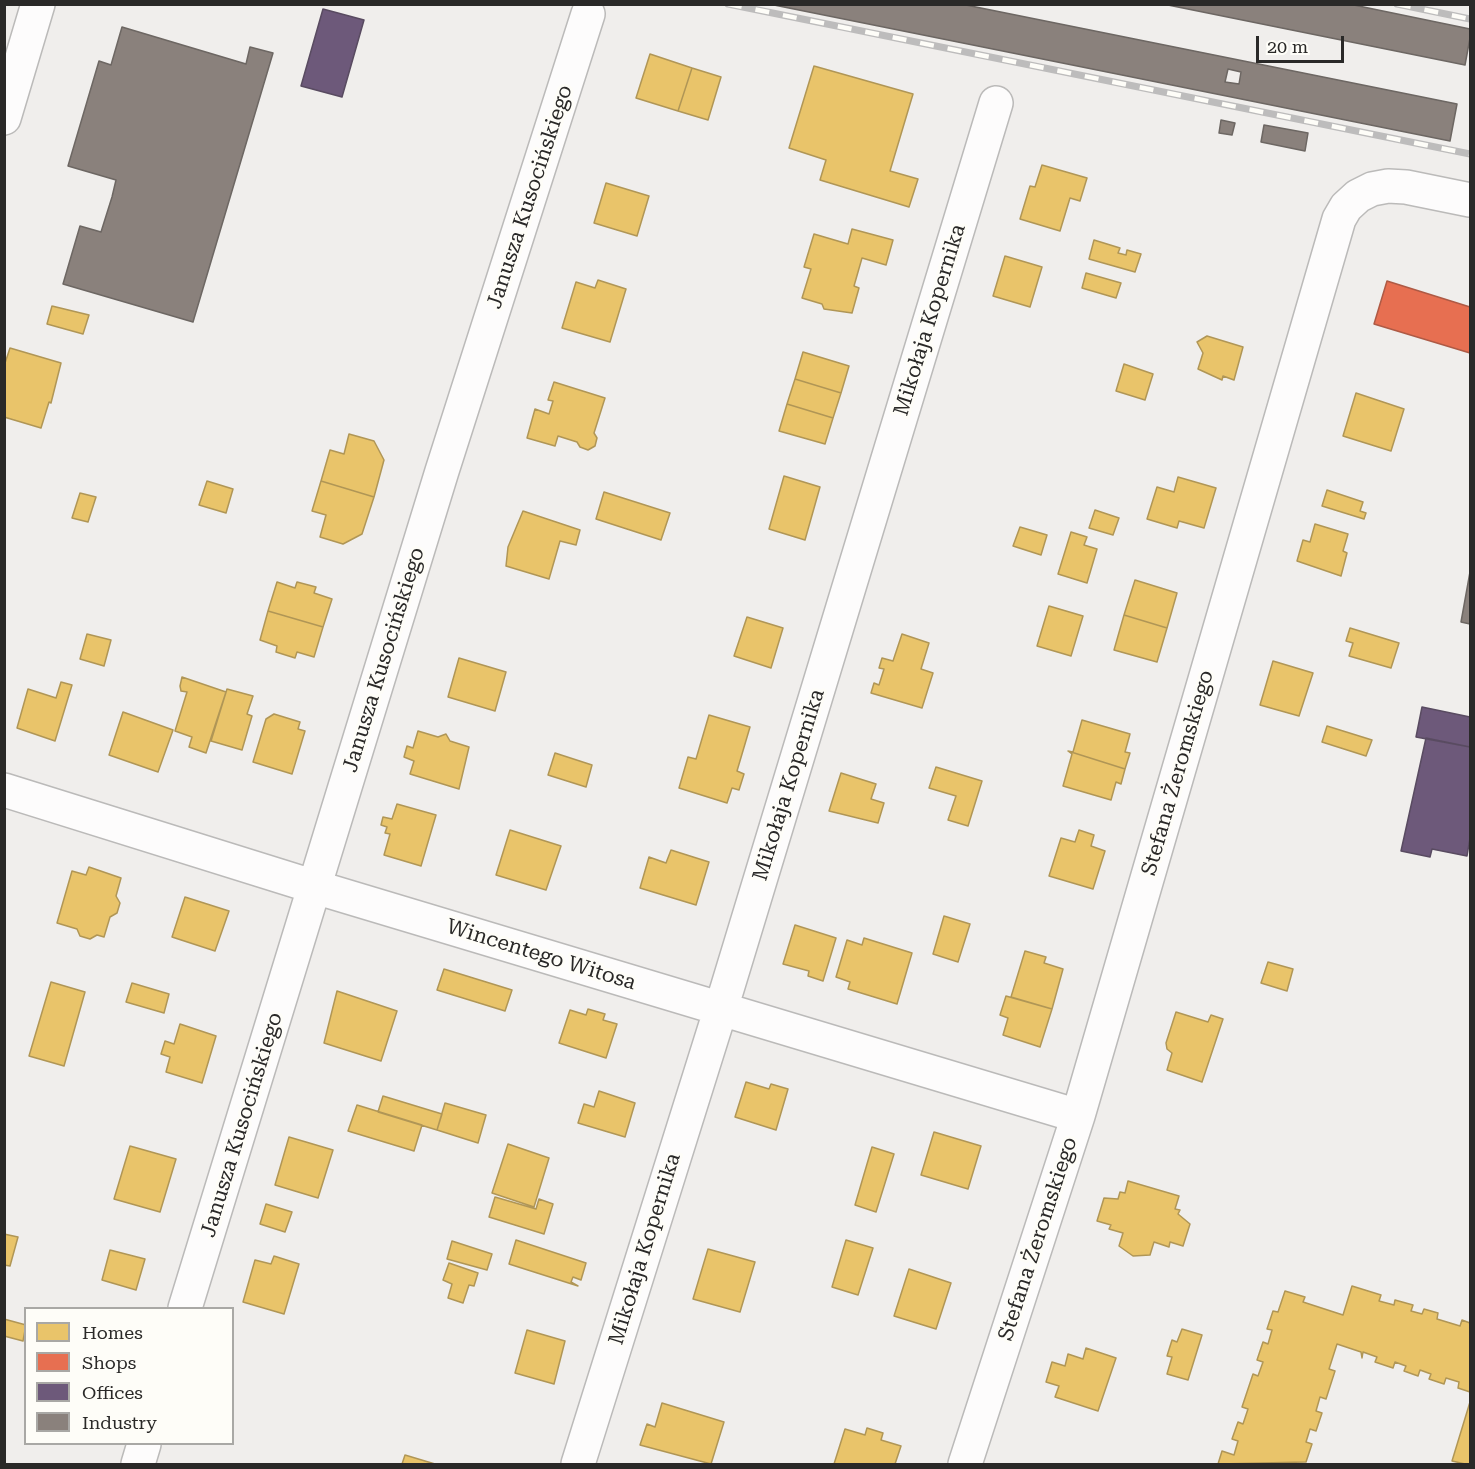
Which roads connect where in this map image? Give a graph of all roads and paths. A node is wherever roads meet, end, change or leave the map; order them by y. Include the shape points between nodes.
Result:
1 (38, 4) edge
2 (588, 14) dead end
3 (996, 103) dead end
4 (4, 118) edge
5 (1470, 200) edge
6 (4, 790) edge
7 (315, 887) junction
8 (721, 1008) junction
9 (1078, 1116) junction
10 (185, 1307) edge
11 (143, 1445) edge
12 (138, 1464) edge
13 (578, 1464) edge
14 (965, 1464) edge

1 - 4 street
2 - 7 street, Janusza Kusocińskiego via 438,482
3 - 8 street, Mikołaja Kopernika
5 - 9 street, Stefana Żeromskiego via 1388,186 1358,196 1339,219
6 - 7 street, Wincentego Witosa
7 - 8 street, Wincentego Witosa
7 - 10 street, Janusza Kusocińskiego
8 - 9 street, Wincentego Witosa
8 - 13 street, Mikołaja Kopernika
9 - 14 street, Stefana Żeromskiego
11 - 12 street

